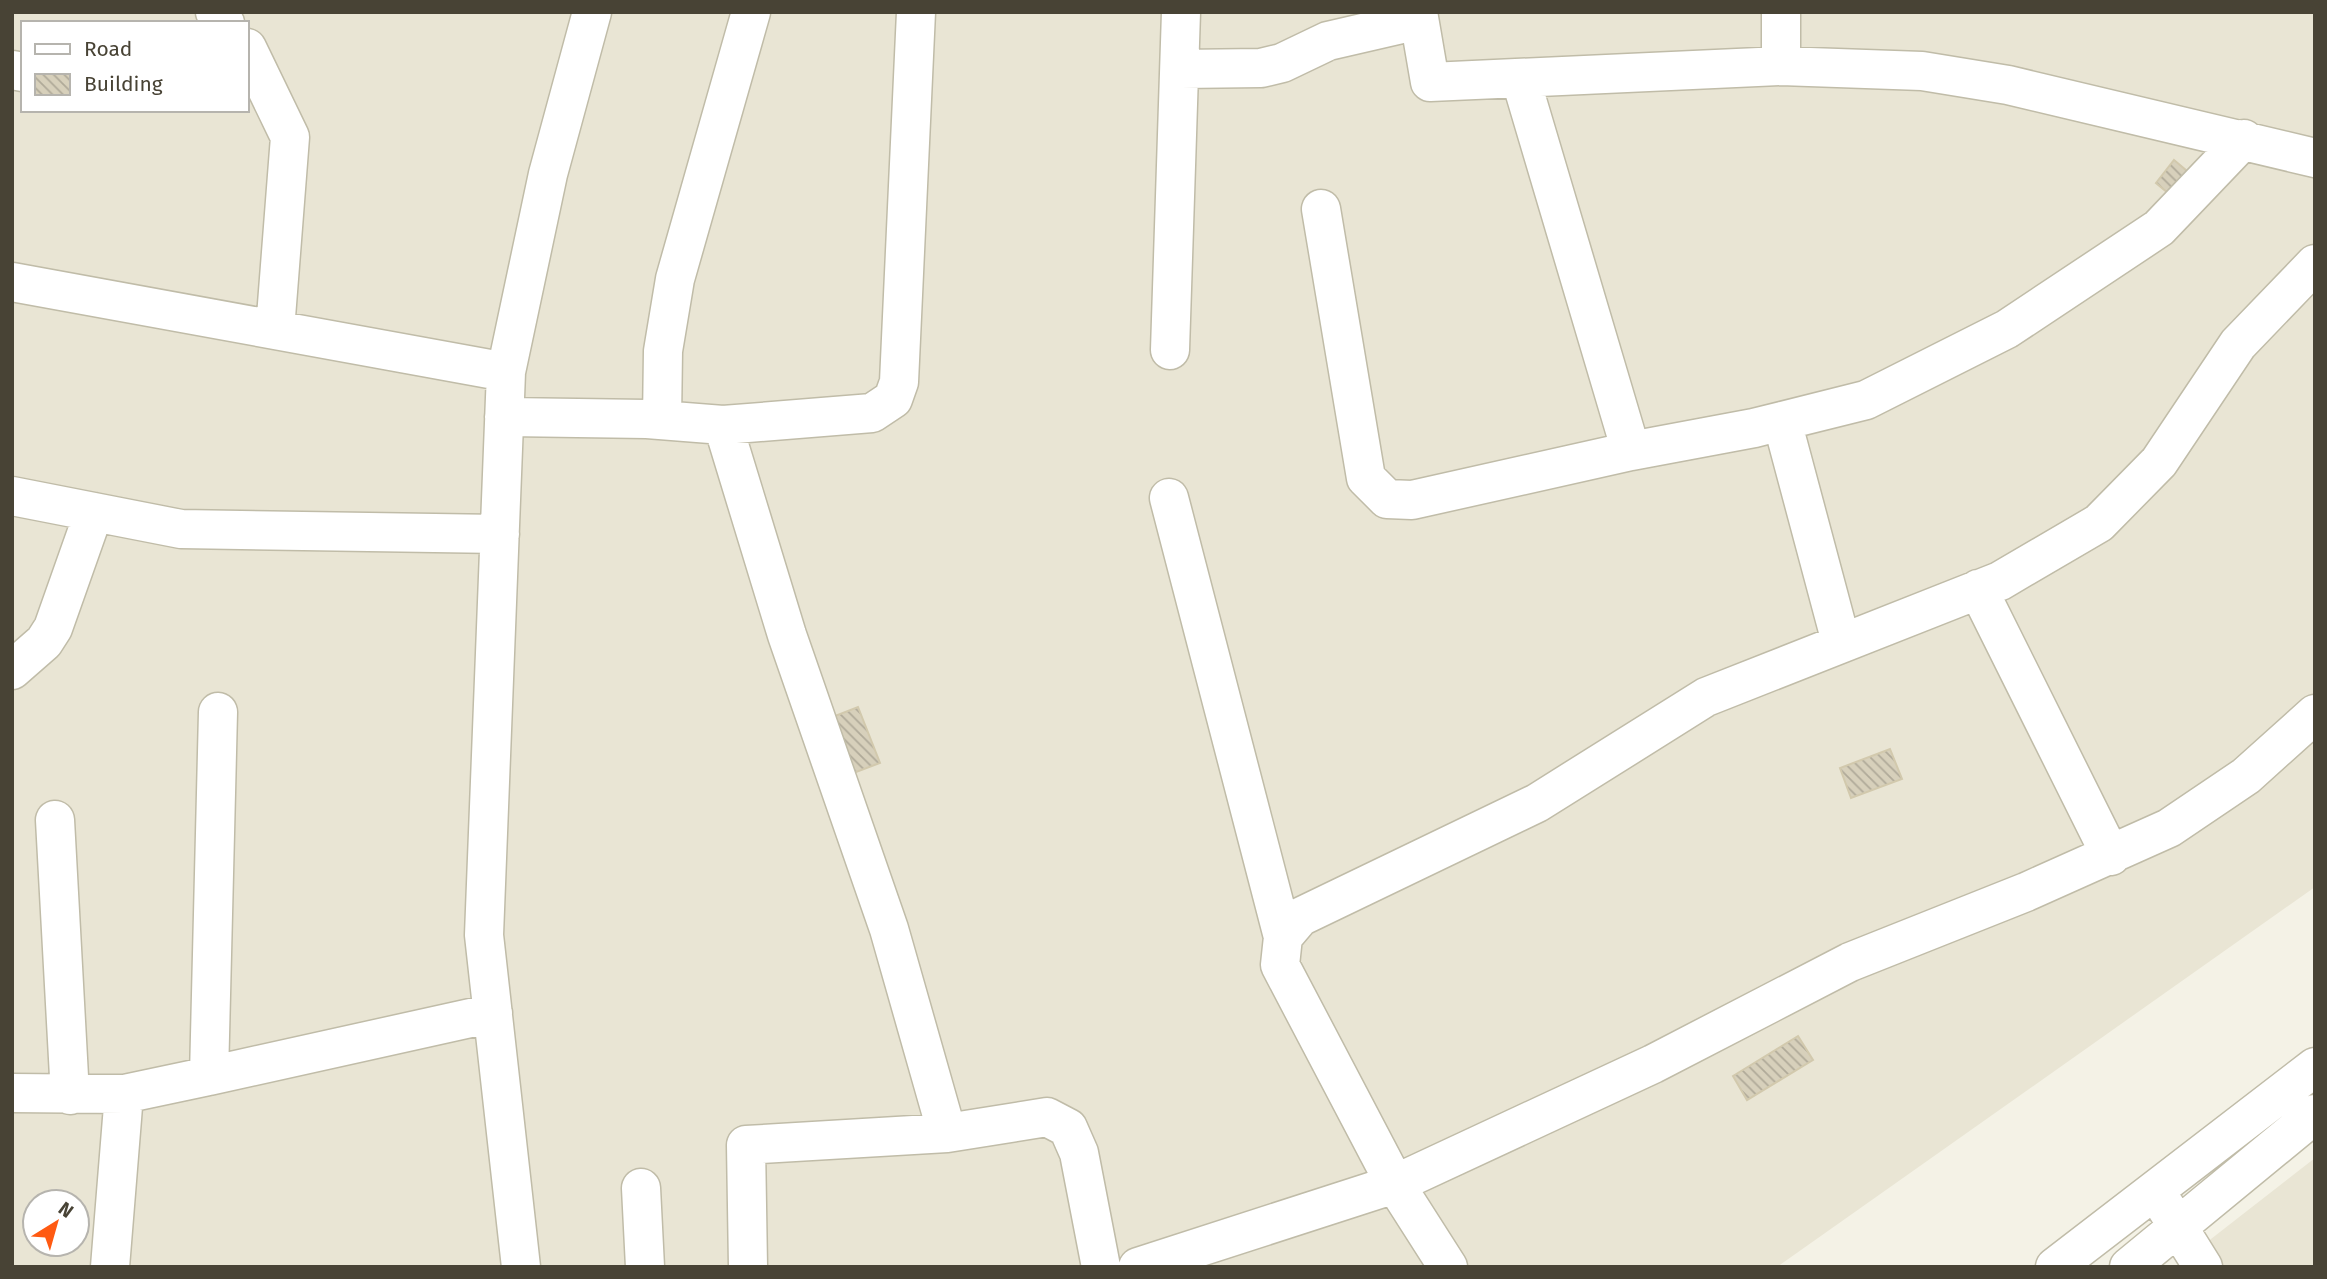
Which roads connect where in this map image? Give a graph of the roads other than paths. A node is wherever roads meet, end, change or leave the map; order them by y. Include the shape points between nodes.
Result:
1 (592, 12) edge
2 (751, 12) edge
3 (916, 12) edge
4 (1181, 12) edge
5 (1781, 12) edge
6 (1419, 16) edge
7 (248, 50) edge
8 (1781, 66) junction
9 (1181, 69) junction
10 (1521, 80) junction
11 (2244, 139) junction
12 (2315, 158) edge
13 (1321, 209) dead end
14 (2315, 264) edge
15 (12, 282) edge
16 (275, 330) junction
17 (1170, 349) dead end
18 (506, 372) junction
19 (504, 417) junction
20 (662, 420) junction
21 (1782, 421) junction
22 (723, 425) junction
23 (1631, 451) junction
24 (12, 496) edge
25 (1169, 498) dead end
26 (94, 512) junction
27 (500, 534) junction
28 (1978, 589) junction
29 (1840, 642) junction
30 (12, 670) edge
31 (218, 712) dead end
32 (2315, 713) edge
33 (55, 820) dead end
34 (2111, 856) junction
35 (1283, 937) junction
36 (493, 1013) junction
37 (2315, 1067) edge
38 (209, 1076) junction
39 (12, 1093) edge
40 (124, 1094) junction
41 (70, 1095) junction
42 (2315, 1114) edge
43 (947, 1133) junction
44 (1395, 1184) junction
45 (641, 1188) dead end
46 (2155, 1192) junction
47 (2179, 1227) junction
48 (110, 1267) edge
49 (521, 1267) edge
50 (645, 1267) edge
51 (748, 1267) edge
52 (1101, 1267) edge
53 (1138, 1267) edge
54 (1448, 1267) edge
55 (2055, 1267) edge
56 (2129, 1267) edge
57 (2203, 1267) edge

1 - 18 street via 548,174
2 - 20 street via 674,279 663,351
3 - 22 street via 899,382 893,399 872,413
4 - 9 street
5 - 8 street
6 - 9 street via 1328,41 1261,68
6 - 10 street via 1430,82
7 - 16 street via 290,136
8 - 10 street
8 - 11 street via 1971,77
9 - 17 street
10 - 23 street
11 - 12 street
11 - 21 street via 2159,228 2007,329 1866,400
13 - 23 street via 1366,478 1387,499 1412,500
14 - 28 street via 2238,344 2159,462 2099,523 2000,581
15 - 16 street
16 - 18 street
18 - 19 street
19 - 20 street
19 - 27 street
20 - 22 street
21 - 23 street
21 - 29 street
22 - 43 street via 787,635 889,929
24 - 26 street
25 - 35 street
26 - 27 street via 181,529
26 - 30 street via 52,628 44,642
27 - 36 street via 484,935
28 - 29 street
28 - 34 street
29 - 35 street via 1706,697 1537,803 1300,917
31 - 38 street
32 - 34 street via 2246,776 2169,828
33 - 41 street
34 - 44 street via 1850,962 1653,1064
35 - 44 street via 1280,965
36 - 38 street
36 - 49 street
37 - 46 street
38 - 40 street
39 - 41 street
40 - 41 street
40 - 48 street
42 - 47 street
43 - 51 street via 746,1145
43 - 52 street via 1047,1117 1069,1128 1079,1153
44 - 53 street
44 - 54 street
45 - 50 street
46 - 47 street
46 - 55 street
47 - 56 street
47 - 57 street

